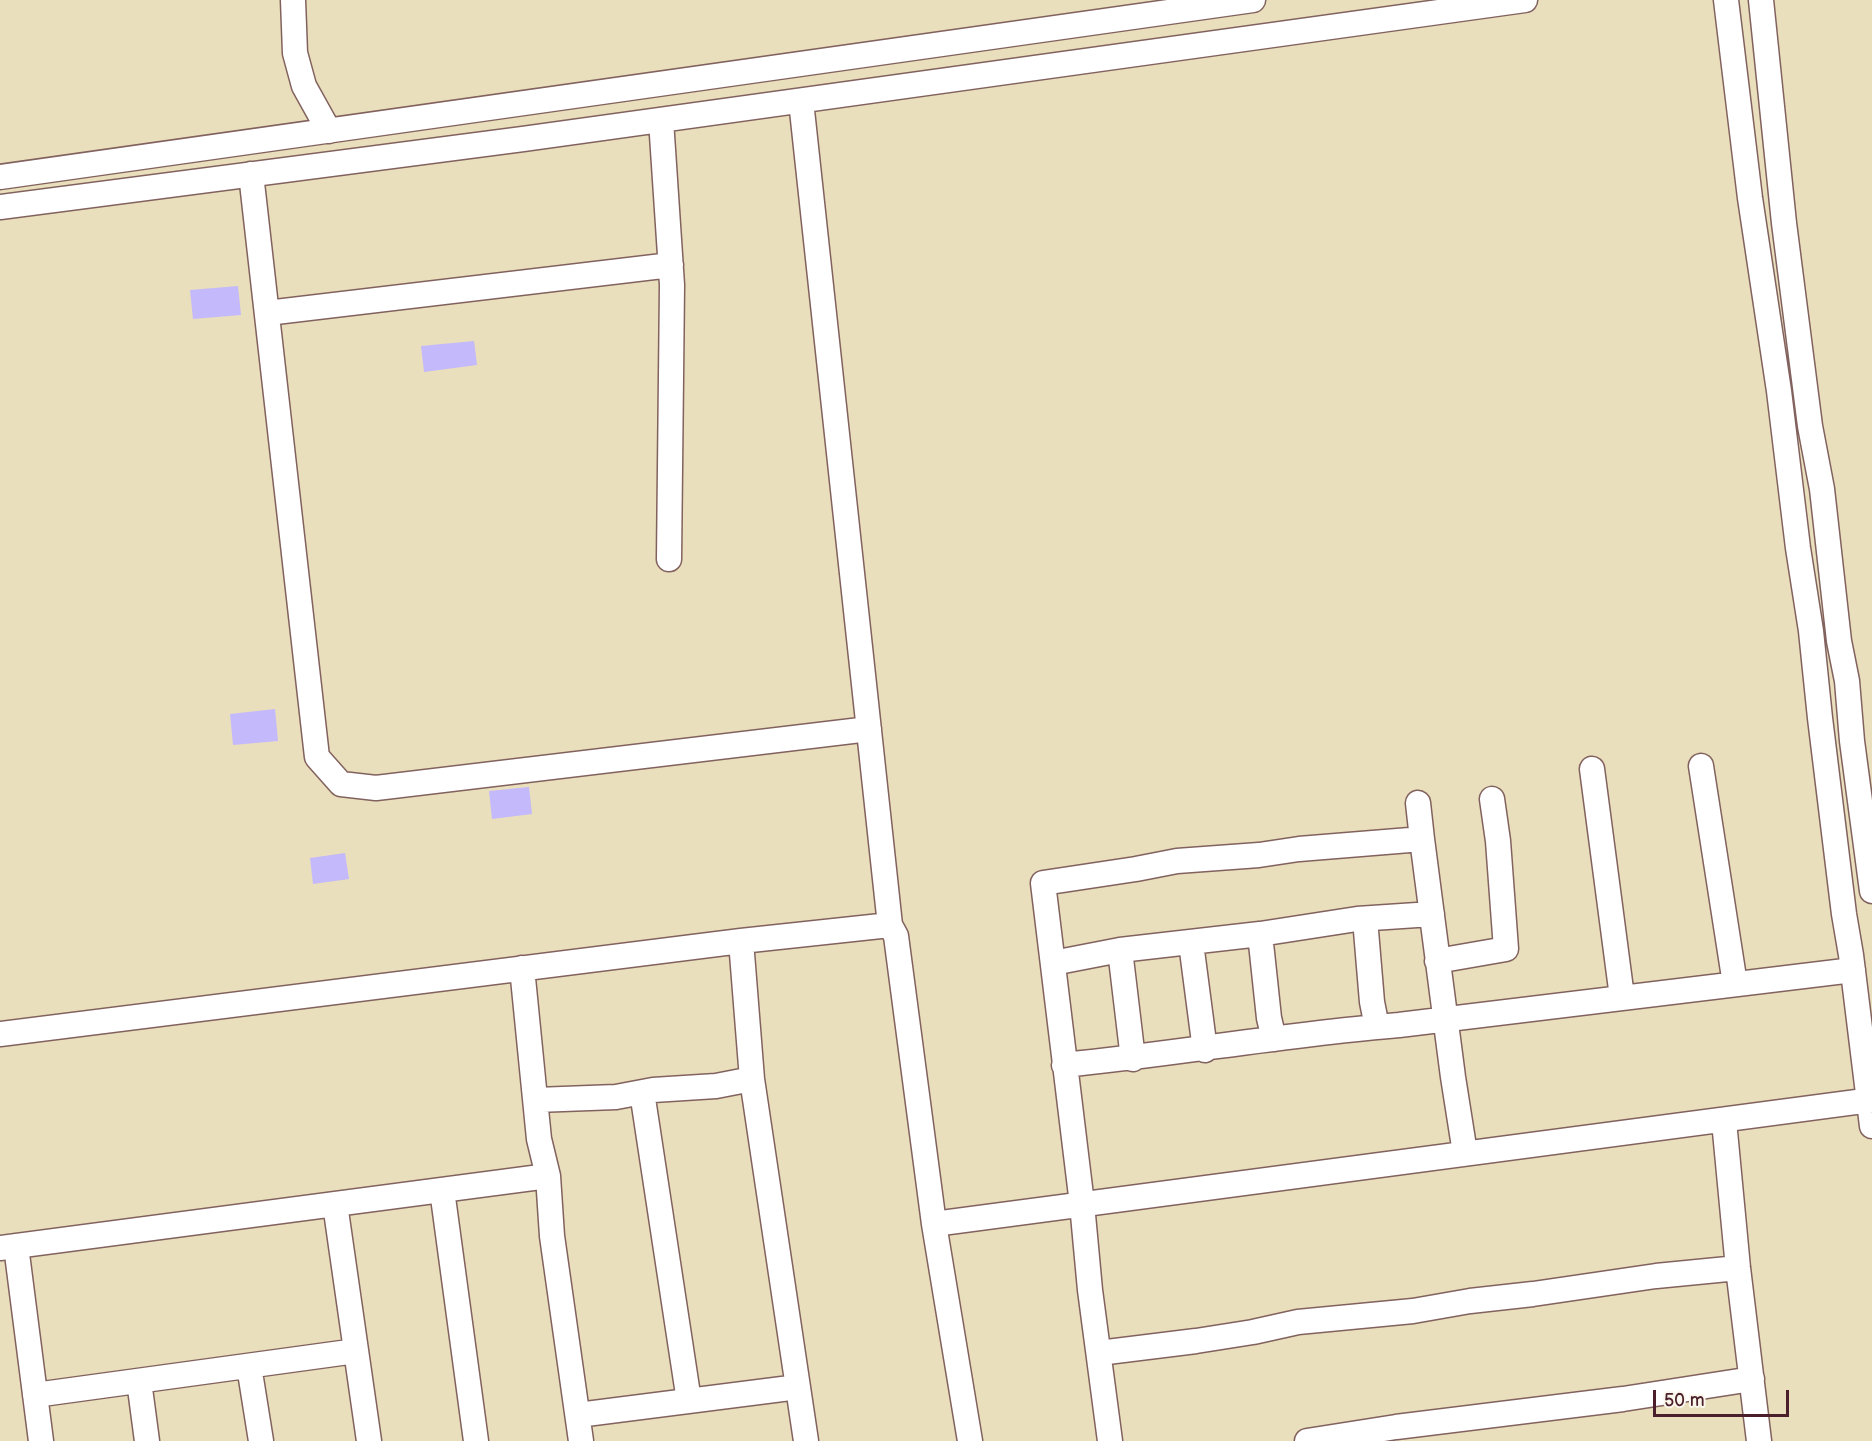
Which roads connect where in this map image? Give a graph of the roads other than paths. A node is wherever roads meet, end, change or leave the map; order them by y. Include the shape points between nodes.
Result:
1 (293, 0) edge
2 (1253, 0) edge
3 (1525, 0) edge
4 (1726, 0) edge
5 (1761, 0) edge
6 (1225, 2) edge
7 (801, 101) junction
8 (661, 120) junction
9 (329, 131) junction
10 (250, 174) junction
11 (0, 177) edge
12 (0, 207) edge
13 (671, 265) junction
14 (267, 313) junction
15 (669, 559) dead end
16 (869, 729) junction
17 (1701, 766) dead end
18 (1592, 769) dead end
19 (1492, 799) dead end
20 (1418, 802) dead end
21 (1422, 839) junction
22 (1872, 891) edge
23 (1432, 914) junction
24 (1365, 919) junction
25 (890, 925) junction
26 (1260, 934) junction
27 (741, 941) junction
28 (1191, 942) junction
29 (1120, 950) junction
30 (1437, 960) junction
31 (1053, 963) junction
32 (522, 968) junction
33 (1853, 970) junction
34 (1735, 984) junction
35 (1622, 997) junction
36 (1445, 1018) junction
37 (1377, 1027) junction
38 (0, 1034) edge
39 (1274, 1039) junction
40 (1205, 1050) junction
41 (1133, 1059) junction
42 (1064, 1065) junction
43 (752, 1079) junction
44 (642, 1092) junction
45 (536, 1100) junction
46 (1871, 1100) edge
47 (1724, 1120) junction
48 (1872, 1126) edge
49 (1465, 1153) junction
50 (548, 1176) junction
51 (442, 1190) junction
52 (335, 1204) junction
53 (1082, 1204) junction
54 (934, 1224) junction
55 (8, 1247) edge
56 (1738, 1268) junction
57 (356, 1351) junction
58 (1099, 1353) junction
59 (249, 1366) junction
60 (1752, 1379) junction
61 (139, 1381) junction
62 (798, 1387) junction
63 (35, 1395) junction
64 (689, 1401) junction
65 (578, 1416) junction
66 (41, 1441) edge
67 (147, 1441) edge
68 (261, 1441) edge
69 (369, 1441) edge
70 (476, 1441) edge
71 (581, 1441) edge
72 (806, 1441) edge
73 (970, 1441) edge
74 (1110, 1441) edge
75 (1307, 1441) edge
76 (1759, 1441) edge

1 - 9 street via 295,53 304,86
2 - 6 street
3 - 7 street
4 - 33 street
5 - 22 street via 1784,223
6 - 9 street
7 - 8 street
7 - 16 street
8 - 10 street
8 - 13 street
9 - 11 street
10 - 12 street
10 - 14 street
13 - 14 street
13 - 15 street
14 - 16 street via 317,757 341,784 376,788
16 - 25 street
17 - 34 street
18 - 35 street
19 - 30 street via 1506,949
20 - 21 street
21 - 23 street
21 - 31 street via 1177,861 1043,883
23 - 24 street
23 - 30 street
24 - 26 street
24 - 37 street
25 - 27 street
25 - 54 street via 896,936
26 - 28 street
26 - 39 street
27 - 32 street
27 - 43 street
28 - 29 street
28 - 40 street
29 - 31 street
29 - 41 street
30 - 36 street
31 - 42 street
32 - 38 street
32 - 45 street
33 - 34 street
33 - 46 street
34 - 35 street
35 - 36 street
36 - 37 street
36 - 49 street
37 - 39 street
39 - 40 street
40 - 41 street
41 - 42 street
42 - 53 street
43 - 44 street
43 - 62 street
44 - 45 street via 616,1097
44 - 64 street
45 - 50 street via 539,1139
46 - 47 street
46 - 48 street
47 - 49 street
47 - 56 street
49 - 53 street
50 - 51 street
50 - 65 street via 552,1236
51 - 52 street
51 - 70 street
52 - 55 street
52 - 57 street
53 - 54 street
53 - 58 street
54 - 73 street
55 - 63 street
56 - 58 street via 1413,1311 1298,1322 1196,1341
56 - 60 street
57 - 59 street
57 - 69 street
58 - 74 street
59 - 61 street
59 - 68 street
60 - 75 street
60 - 76 street
61 - 63 street
61 - 67 street
62 - 64 street
62 - 72 street
63 - 66 street
64 - 65 street
65 - 71 street

